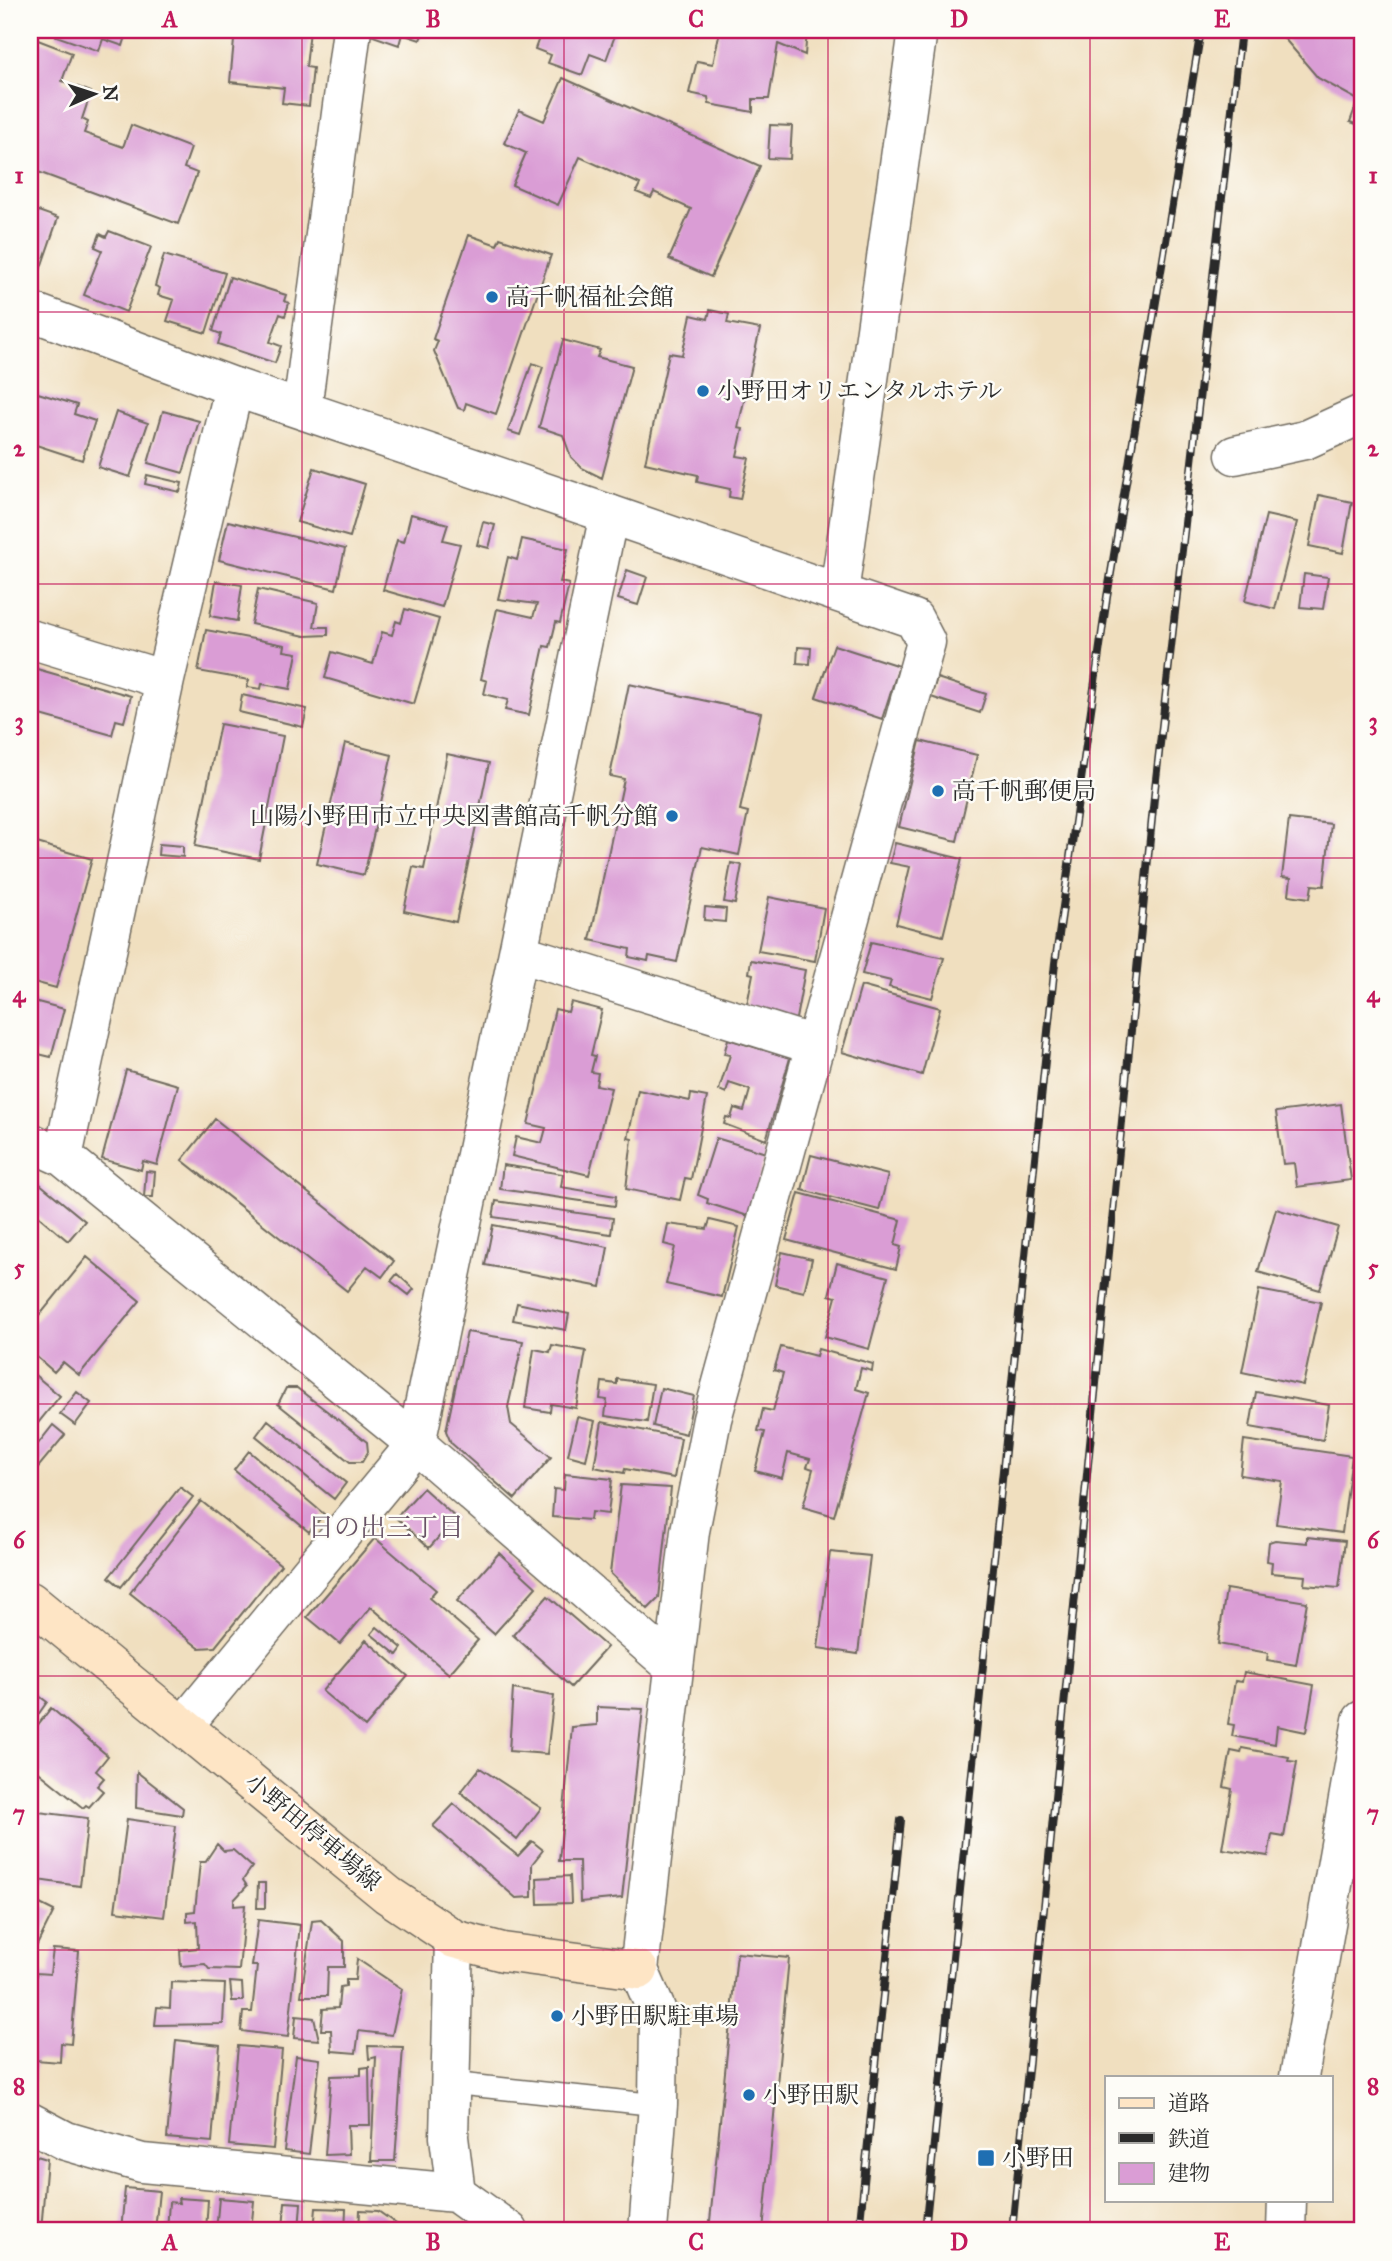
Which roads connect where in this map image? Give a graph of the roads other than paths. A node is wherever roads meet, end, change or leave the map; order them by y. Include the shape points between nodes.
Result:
1 (352, 30) edge
2 (918, 30) edge
3 (30, 312) edge
4 (234, 387) junction
5 (302, 409) junction
6 (1362, 414) edge
7 (1235, 455) dead end
8 (610, 514) junction
9 (839, 593) junction
10 (30, 639) edge
11 (165, 680) junction
12 (519, 953) junction
13 (817, 1046) junction
14 (46, 1150) edge
15 (416, 1444) junction
16 (30, 1601) edge
17 (673, 1666) junction
18 (1362, 1720) edge
19 (184, 1725) junction
20 (454, 1939) junction
21 (639, 1970) junction
22 (1299, 2076) edge
23 (450, 2083) junction
24 (658, 2105) junction
25 (30, 2122) edge
26 (456, 2193) junction
27 (1287, 2202) edge
28 (509, 2231) edge
29 (648, 2231) edge
30 (1286, 2231) edge

1 - 5 street
2 - 9 street
3 - 4 street
4 - 5 street
4 - 11 street
5 - 8 street
6 - 7 street via 1305,440
8 - 9 street
8 - 12 street
9 - 13 street via 914,619 926,642
10 - 11 street
11 - 14 street
12 - 13 street
12 - 15 street
13 - 17 street via 712,1419 690,1531
14 - 15 street
15 - 17 street
15 - 19 street
16 - 19 main road, 小野田停車場線
17 - 21 street
18 - 22 street
19 - 20 main road, 小野田停車場線 via 388,1895
20 - 21 main road, 小野田停車場線 via 503,1952
20 - 23 street
21 - 24 street via 659,2016
23 - 24 lane
23 - 26 street via 449,2137
24 - 29 street
25 - 26 street via 66,2141 142,2163
26 - 28 street
27 - 30 street

